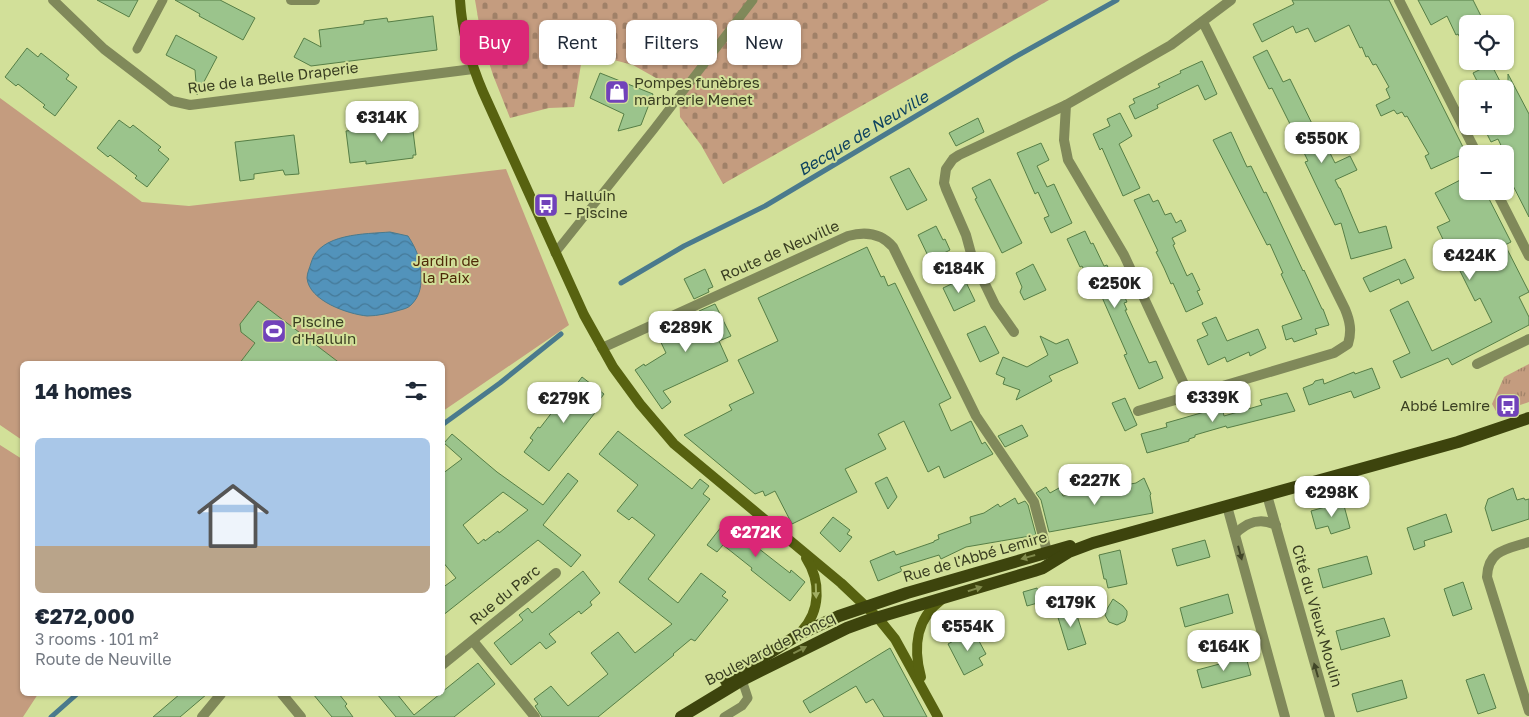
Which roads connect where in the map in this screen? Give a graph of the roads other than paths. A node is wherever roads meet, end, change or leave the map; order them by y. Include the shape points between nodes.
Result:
1 (53, 0) edge
2 (163, 0) edge
3 (291, 0) edge
4 (315, 0) edge
5 (460, 0) edge
6 (753, 0) edge
7 (1231, 0) edge
8 (1399, 0) edge
9 (1203, 22) junction
10 (137, 49) dead end
11 (473, 69) junction
12 (1066, 105) junction
13 (1472, 145) edge
14 (1501, 200) edge
15 (555, 253) junction
16 (1529, 256) edge
17 (1014, 332) dead end
18 (1529, 338) edge
19 (602, 348) junction
20 (1477, 364) dead end
21 (1189, 395) junction
22 (1138, 411) dead end
23 (1529, 418) edge
24 (1267, 495) junction
25 (1227, 506) junction
26 (1276, 525) junction
27 (1235, 534) junction
28 (1529, 542) edge
29 (797, 548) junction
30 (1049, 557) junction
31 (556, 574) dead end
32 (945, 597) junction
33 (867, 606) junction
34 (878, 618) junction
35 (798, 635) junction
36 (473, 641) junction
37 (445, 662) edge
38 (742, 680) junction
39 (219, 696) edge
40 (284, 696) edge
41 (930, 702) junction
42 (1529, 711) edge
43 (202, 717) edge
44 (301, 717) edge
45 (536, 717) edge
46 (681, 717) edge
47 (724, 717) edge
48 (938, 717) edge
49 (1285, 717) edge
50 (1330, 717) edge

1 - 11 street, Rue de la Belle Draperie via 104,49 172,101 183,104
2 - 10 lane
3 - 4 street
5 - 11 street
6 - 15 lane
7 - 9 street
8 - 13 street
9 - 12 street via 1154,55
9 - 21 street via 1345,309 1351,329 1348,344 1334,353
11 - 15 street
12 - 17 street via 959,155 948,164 944,175 946,189 972,257 995,304
12 - 21 street via 1064,140 1068,160 1124,255
14 - 16 street
15 - 19 street
18 - 20 street
19 - 29 street via 640,404 674,444
19 - 30 street, Route de Neuville via 848,236 866,233 881,236 893,247 976,416 1034,502
21 - 22 street
23 - 24 main road, Rue de l'Abbé Lemire via 1458,442
24 - 25 main road, Rue de l'Abbé Lemire
24 - 26 street, Cité du Vieux Moulin
25 - 27 street
25 - 30 main road, Rue de l'Abbé Lemire
26 - 27 street via 1253,522
50 -> 26 street, Cité du Vieux Moulin
27 -> 49 street
28 - 42 street via 1493,557 1487,577
29 - 33 street
29 -> 35 street via 813,570 817,590 811,620
32 -> 30 main road, Rue de l'Abbé Lemire via 1034,571
30 -> 33 main road, Rue de l'Abbé Lemire
31 - 36 street, Rue du Parc
32 - 34 main road, Rue de l'Abbé Lemire
32 - 41 street via 927,613 919,632 919,669
33 - 34 street
33 - 35 main road, Boulevard de Roncq
38 -> 34 main road, Boulevard de Roncq via 830,635
34 - 41 street via 895,639
35 - 46 main road, Boulevard de Roncq via 740,671
36 - 37 street, Rue du Parc
36 - 45 street, Rue du Parc
38 - 46 main road, Boulevard de Roncq
38 - 47 lane via 748,698 742,706
39 - 43 street
40 - 44 street
41 - 48 street

